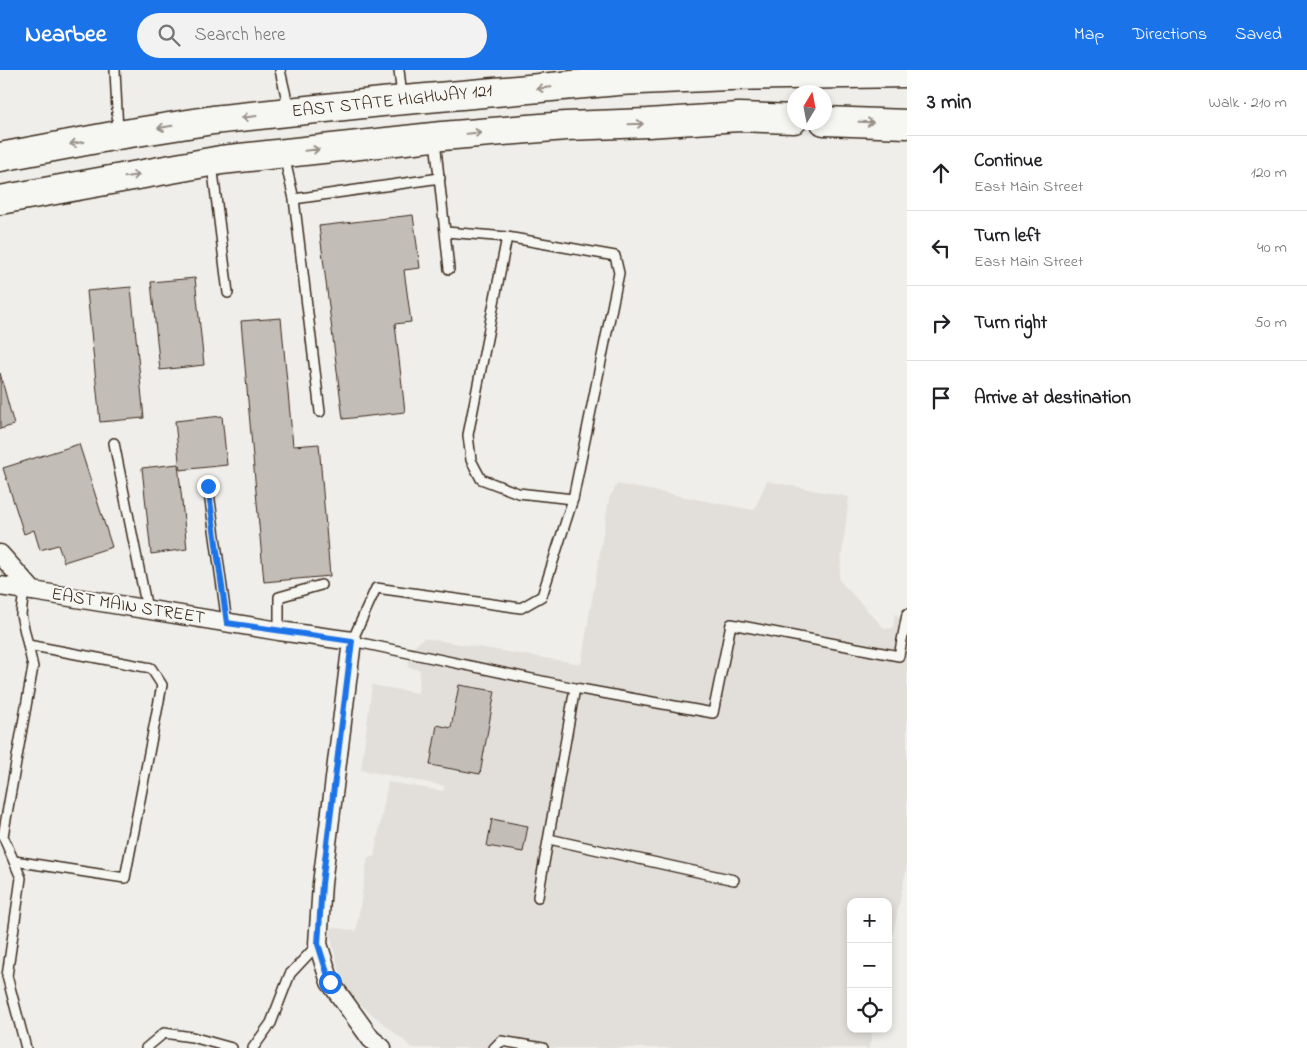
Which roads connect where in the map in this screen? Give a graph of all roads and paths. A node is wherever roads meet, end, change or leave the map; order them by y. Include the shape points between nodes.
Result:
1 (115, 70) edge
2 (280, 70) edge
3 (400, 70) edge
4 (747, 73) edge
5 (907, 73) edge
6 (402, 100) junction
7 (290, 112) junction
8 (787, 120) edge
9 (832, 121) edge
10 (907, 124) edge
11 (118, 135) junction
12 (435, 137) junction
13 (284, 153) junction
14 (0, 158) edge
15 (211, 161) junction
16 (440, 178) junction
17 (30, 194) junction
18 (294, 199) junction
19 (0, 200) edge
20 (0, 212) edge
21 (446, 232) junction
22 (506, 236) junction
23 (449, 269) dead end
24 (228, 293) dead end
25 (320, 412) dead end
26 (114, 443) dead end
27 (208, 486) dead end
28 (573, 498) junction
29 (0, 554) edge
30 (321, 585) dead end
31 (0, 586) edge
32 (29, 591) junction
33 (147, 609) junction
34 (907, 614) edge
35 (227, 623) junction
36 (278, 631) junction
37 (352, 641) junction
38 (28, 645) junction
39 (575, 688) junction
40 (549, 839) junction
41 (14, 861) junction
42 (734, 880) dead end
43 (538, 897) dead end
44 (318, 944) junction
45 (26, 1048) edge
46 (146, 1048) edge
47 (232, 1048) edge
48 (253, 1048) edge
49 (382, 1048) edge
50 (494, 1048) edge
51 (542, 1048) edge

1 - 11 lane
2 - 7 lane
3 - 6 lane
4 - 5 main road, EAST STATE HIGHWAY 121
4 -> 6 main road, EAST STATE HIGHWAY 121 via 571,81
6 - 7 main road, EAST STATE HIGHWAY 121
7 -> 11 main road, EAST STATE HIGHWAY 121
7 - 15 main road via 289,127 284,131 227,148
12 -> 8 main road via 739,117
9 -> 10 main road
11 -> 14 main road, EAST STATE HIGHWAY 121
13 -> 12 main road
12 - 16 lane
13 - 15 main road
13 - 18 lane
17 -> 15 main road
15 - 24 lane
16 - 18 lane
16 - 21 lane
17 - 19 main road
17 - 20 main road
18 - 25 lane
21 - 22 lane
21 - 23 lane
22 - 28 lane via 468,436 471,460 481,479 518,493
22 - 28 lane via 615,256 619,273
26 - 33 lane
27 - 35 lane
28 - 37 lane via 542,596 521,608 376,588
29 - 32 street, EAST MAIN STREET
30 - 36 lane via 279,597
31 - 32 street
32 - 33 street, EAST MAIN STREET
32 - 38 lane via 21,614
33 - 35 street, EAST MAIN STREET
34 - 39 lane via 899,656 732,624 713,712
35 - 36 street, EAST MAIN STREET
36 - 37 street, EAST MAIN STREET
37 - 39 lane
37 - 44 street via 322,884
38 - 41 lane via 32,667 3,836
38 - 41 lane via 152,668 162,685 125,878
39 - 40 lane
40 - 42 lane
40 - 43 lane
41 - 45 lane via 21,878 7,976
44 - 48 lane via 290,974 271,1023
44 - 49 street via 330,982 371,1039
46 - 47 lane via 164,1033
50 - 51 lane via 501,1041

